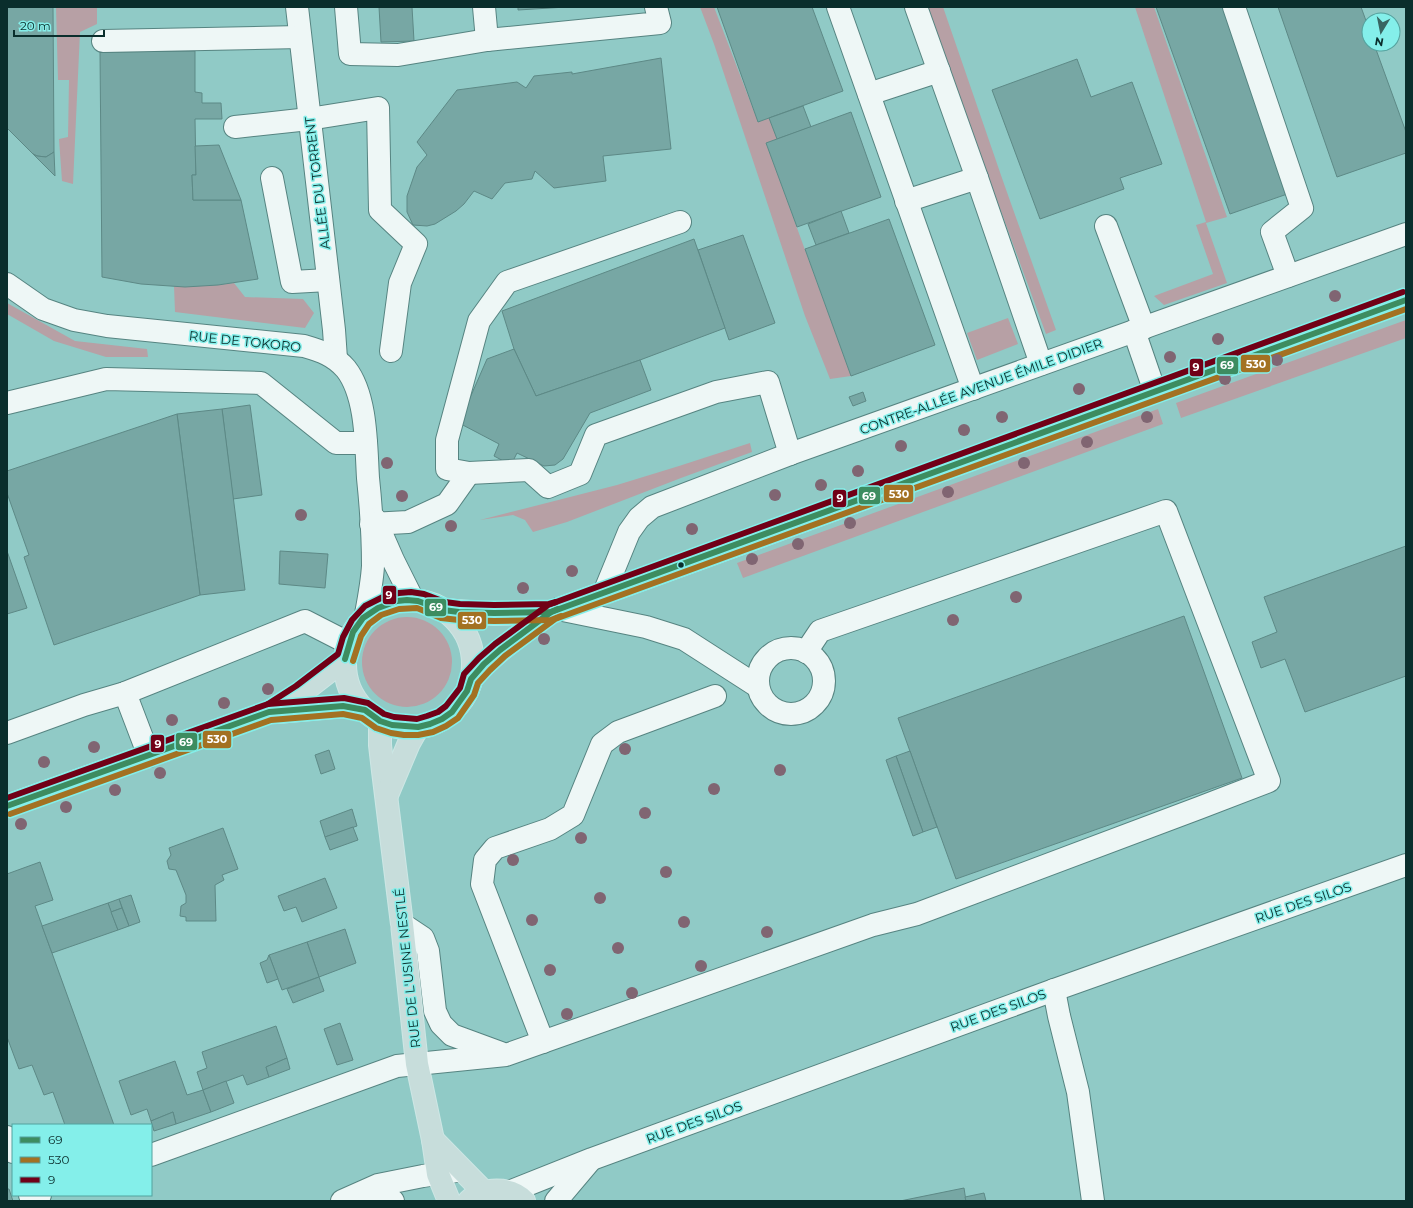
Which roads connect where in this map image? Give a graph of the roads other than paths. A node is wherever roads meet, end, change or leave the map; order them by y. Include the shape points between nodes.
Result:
1 (297, 7) edge
2 (346, 7) edge
3 (484, 7) edge
4 (656, 7) edge
5 (838, 7) edge
6 (916, 7) edge
7 (1234, 7) edge
8 (300, 37) junction
9 (103, 40) dead end
10 (487, 40) junction
11 (939, 71) junction
12 (869, 94) junction
13 (309, 119) junction
14 (235, 127) dead end
15 (272, 178) dead end
16 (978, 178) junction
17 (906, 201) junction
18 (680, 222) dead end
19 (1106, 226) dead end
20 (1404, 241) edge
21 (1288, 276) junction
22 (328, 280) junction
23 (7, 284) edge
24 (1406, 300) edge
25 (1139, 330) junction
26 (391, 351) dead end
27 (336, 359) junction
28 (1040, 364) junction
29 (973, 389) junction
30 (1155, 392) junction
31 (7, 403) edge
32 (366, 443) junction
33 (790, 454) junction
34 (469, 473) junction
35 (373, 519) junction
36 (604, 593) junction
37 (413, 600) junction
38 (444, 610) junction
39 (555, 610) junction
40 (366, 614) junction
41 (347, 651) junction
42 (806, 652) junction
43 (472, 680) junction
44 (757, 686) junction
45 (125, 693) junction
46 (715, 696) dead end
47 (269, 712) junction
48 (372, 715) junction
49 (418, 727) junction
50 (7, 733) edge
51 (149, 756) junction
52 (386, 796) junction
53 (7, 806) edge
54 (1406, 866) edge
55 (402, 924) junction
56 (1054, 990) junction
57 (543, 1042) junction
58 (506, 1055) junction
59 (417, 1064) junction
60 (7, 1137) edge
61 (433, 1140) junction
62 (12, 1150) edge
63 (152, 1155) edge
64 (592, 1159) junction
65 (463, 1170) junction
66 (438, 1174) junction
67 (477, 1196) edge
68 (517, 1196) edge
69 (342, 1201) edge
70 (368, 1201) edge
71 (393, 1201) edge
72 (449, 1201) edge
73 (556, 1201) edge
74 (1093, 1201) edge

1 - 8 street, ALLÉE DU TORRENT
2 - 10 street via 350,54 398,54
3 - 10 street
4 - 10 street via 660,23
5 - 12 street
6 - 11 street
7 - 21 street via 1302,208 1272,232
8 - 9 street
8 - 13 street, ALLÉE DU TORRENT
11 - 12 street
11 - 16 street
12 - 17 street
13 - 14 street
13 - 22 street, ALLÉE DU TORRENT
13 - 26 street via 378,108 380,210 416,244 400,284
15 - 22 street via 292,282
16 - 17 street
16 - 28 street
17 - 29 street
18 - 34 street via 507,282 479,321 447,440 448,469
19 - 25 street
20 - 21 street, CONTRE-ALLÉE AVENUE ÉMILE DIDIER
21 - 25 street, CONTRE-ALLÉE AVENUE ÉMILE DIDIER
22 - 27 street, ALLÉE DU TORRENT
23 - 27 street, RUE DE TOKORO via 43,309 74,320 107,326 304,346
24 - 30 main road
25 - 28 street, CONTRE-ALLÉE AVENUE ÉMILE DIDIER
25 - 30 street
27 - 32 street, RUE DE TOKORO via 347,371 357,392 364,420
28 - 29 street, CONTRE-ALLÉE AVENUE ÉMILE DIDIER
29 - 33 street, CONTRE-ALLÉE AVENUE ÉMILE DIDIER
30 - 36 main road
31 - 32 street via 106,379 261,383 336,442
32 - 35 street, RUE DE TOKORO
33 - 34 street via 768,382 716,392 596,435 580,474 548,487 529,470
33 - 36 street, CONTRE-ALLÉE AVENUE ÉMILE DIDIER via 652,507 639,518 629,532
34 - 35 street via 447,504 408,522
35 - 37 street, RUE DE TOKORO
35 - 40 street, RUE DE TOKORO via 372,566
36 - 39 main road
37 - 38 main road via 429,603
37 - 40 main road via 397,601
38 - 39 main road via 494,614
38 - 43 main road via 466,633 472,648
39 - 43 main road via 500,650 484,664
39 - 44 street via 646,627 684,639
40 - 41 main road via 357,626
41 - 45 street via 306,621
41 - 47 main road via 302,693
41 - 48 main road via 346,677 353,695
42 - 44 street via 786,648 767,657 761,666
42 - 44 street via 815,658 824,677 821,697 811,708 798,714 786,715 776,711 766,704
42 - 57 street via 820,631 1166,511 1269,781 917,914 866,927
43 - 49 main road via 452,712 442,719
45 - 50 street
45 - 51 street
46 - 57 street via 618,732 602,744 573,815 550,829 495,848 485,860 482,884
47 - 48 main road via 343,706
47 - 51 main road
48 - 49 main road via 392,726
48 - 52 main road, RUE DE L'USINE NESTLÉ via 380,745
49 - 52 main road
51 - 53 main road
52 - 55 main road, RUE DE L'USINE NESTLÉ
54 - 56 street, RUE DES SILOS
55 - 58 street via 423,938 428,951 435,1011 441,1024 452,1035
55 - 59 main road, RUE DE L'USINE NESTLÉ
56 - 64 street, RUE DES SILOS
56 - 74 street via 1078,1092
57 - 58 street
58 - 59 street
59 - 61 main road, RUE DE L'USINE NESTLÉ
59 - 63 street via 398,1066
60 - 62 street
61 - 65 main road
61 - 66 main road, RUE DE L'USINE NESTLÉ
64 - 68 street, RUE DES SILOS
64 - 73 street, RUE DES SILOS
65 - 66 street
65 - 67 main road
66 - 69 street via 378,1185
66 - 72 main road, RUE DE L'USINE NESTLÉ
67 - 68 main road via 497,1190
70 - 71 street

